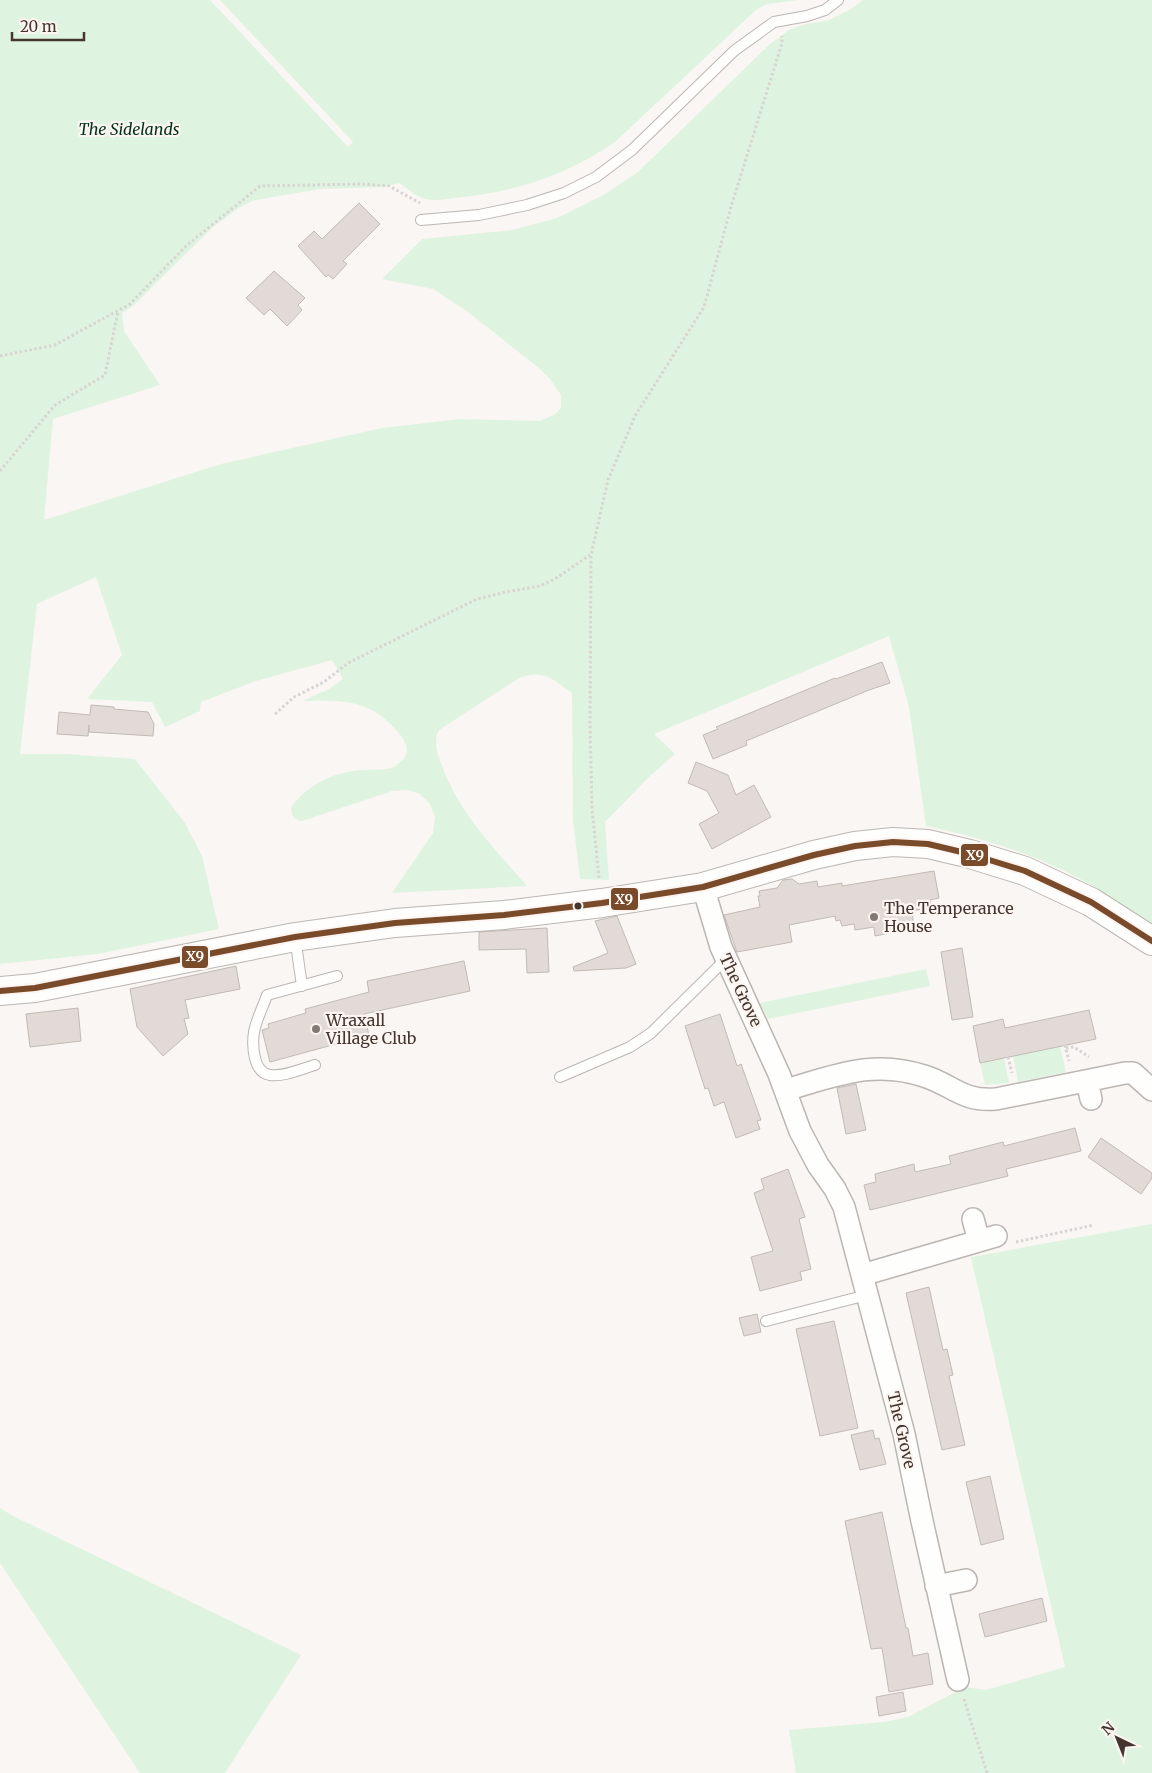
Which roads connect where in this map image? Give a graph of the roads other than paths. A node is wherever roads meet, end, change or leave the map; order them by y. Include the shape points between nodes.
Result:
1 (838, 0) edge
2 (421, 220) dead end
3 (703, 887) junction
4 (295, 937) junction
5 (1152, 941) edge
6 (726, 958) junction
7 (337, 976) dead end
8 (302, 986) junction
9 (0, 991) edge
10 (315, 1065) dead end
11 (560, 1077) dead end
12 (785, 1090) junction
13 (1152, 1090) edge
14 (973, 1219) dead end
15 (865, 1285) junction
16 (766, 1321) dead end
17 (966, 1580) dead end
18 (936, 1586) junction
19 (958, 1680) road end

1 - 2 lane via 825,10 774,22 734,51 632,150 596,177 564,193 527,205 480,215
3 - 4 main road via 602,903 504,915 395,923
3 - 5 main road via 854,846 893,842 928,844 1026,871 1091,902
3 - 6 street, The Grove
4 - 8 lane
4 - 9 main road via 35,988
6 - 11 lane via 651,1033 630,1047
6 - 12 street, The Grove
7 - 8 lane
8 - 10 lane via 267,995 254,1033 255,1063 268,1075
12 - 13 street via 866,1068 927,1076 957,1093 983,1100 1089,1090 1130,1072
12 - 15 street, The Grove via 807,1146 844,1207
14 - 15 street via 987,1239
15 - 16 lane
15 - 18 street, The Grove via 904,1434
17 - 18 street
18 - 19 street, The Grove

